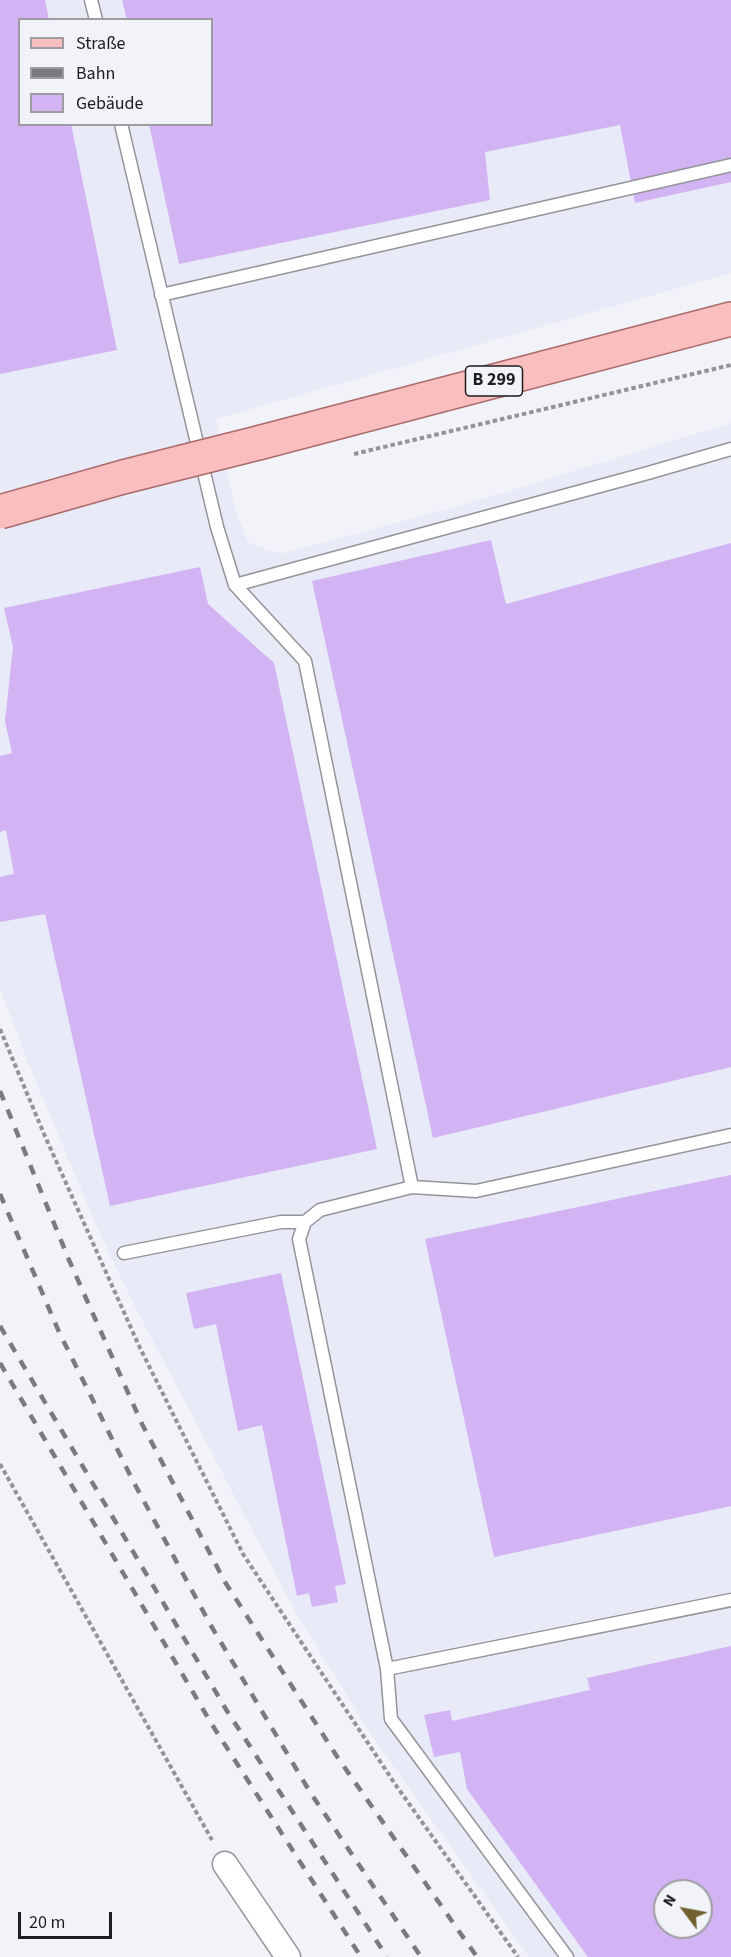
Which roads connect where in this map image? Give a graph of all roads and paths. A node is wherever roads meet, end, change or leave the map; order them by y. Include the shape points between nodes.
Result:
1 (91, 0) edge
2 (96, 18) edge
3 (121, 126) edge
4 (731, 165) edge
5 (161, 295) junction
6 (731, 319) edge
7 (731, 365) edge
8 (731, 449) edge
9 (353, 454) dead end
10 (0, 512) edge
11 (235, 585) junction
12 (0, 1029) edge
13 (731, 1135) edge
14 (412, 1187) junction
15 (305, 1222) junction
16 (124, 1253) dead end
17 (0, 1464) edge
18 (731, 1600) edge
19 (387, 1669) junction
20 (225, 1864) joint
21 (288, 1957) edge
22 (518, 1957) edge
23 (567, 1957) edge

1 - 2 lane
3 - 5 lane
4 - 5 lane
5 - 11 lane via 217,527
6 - 10 main road, B 299, bridge
7 - 9 path
8 - 11 lane
11 - 14 lane via 305,661
12 - 22 path via 140,1348 243,1554 395,1785
13 - 14 lane via 476,1191
14 - 15 lane via 320,1210
15 - 16 lane via 281,1222
15 - 19 lane via 299,1239
17 - 20 path
18 - 19 lane
19 - 23 lane via 391,1719
20 - 21 street

